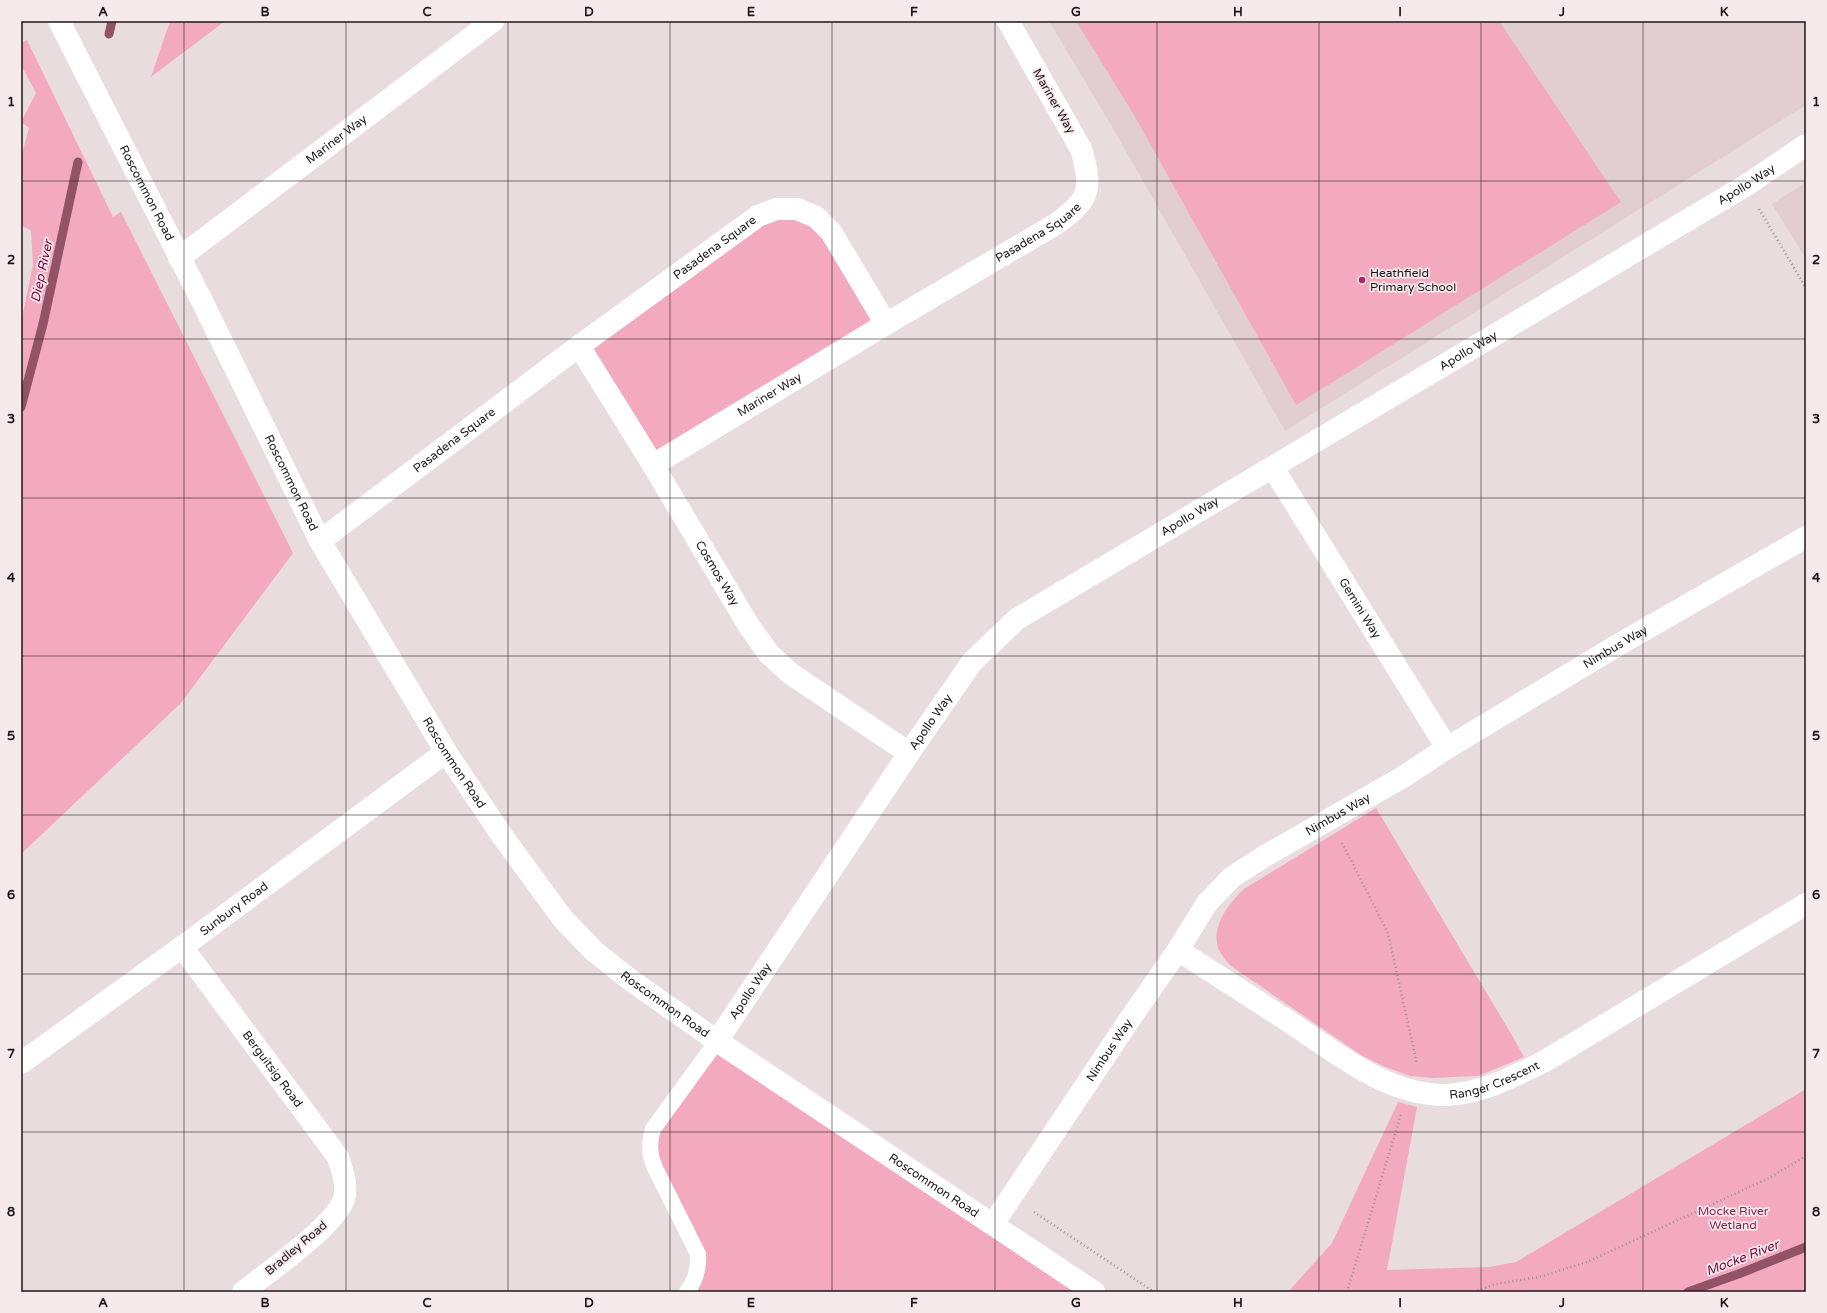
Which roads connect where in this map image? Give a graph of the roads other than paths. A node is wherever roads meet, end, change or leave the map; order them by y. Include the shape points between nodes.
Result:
1 (59, 21) edge
2 (493, 21) edge
3 (1008, 21) edge
4 (1806, 145) edge
5 (1088, 186) joint
6 (179, 258) junction
7 (886, 324) junction
8 (579, 346) junction
9 (653, 465) junction
10 (1273, 468) junction
11 (1806, 537) edge
12 (320, 541) junction
13 (1447, 748) junction
14 (446, 752) junction
15 (909, 753) junction
16 (1806, 904) edge
17 (182, 947) junction
18 (1178, 950) junction
19 (717, 1041) junction
20 (21, 1063) edge
21 (344, 1199) joint
22 (993, 1224) junction
23 (243, 1292) edge
24 (687, 1292) edge
25 (1094, 1292) edge

1 - 6 street, Roscommon Road
2 - 6 street, Mariner Way
3 - 5 street, Mariner Way via 1081,149
4 - 10 street, Apollo Way via 1746,186
5 - 7 street, Pasadena Square via 1083,201 1075,211 1056,224
6 - 12 street, Roscommon Road
7 - 8 street, Pasadena Square via 831,232 816,217 797,209 776,209 758,216
7 - 9 street, Mariner Way
8 - 9 street, Cosmos Way
8 - 12 street, Pasadena Square
9 - 15 street, Cosmos Way via 749,626 769,654 791,674
10 - 13 street, Gemini Way
10 - 15 street, Apollo Way via 1017,619 972,662
11 - 13 street, Nimbus Way via 1618,645
12 - 14 street, Roscommon Road
13 - 18 street, Nimbus Way via 1403,777 1232,877 1207,903
14 - 17 street, Sunbury Road
14 - 19 street, Roscommon Road via 563,919 594,952 628,979
15 - 19 street, Apollo Way
16 - 18 street, Ranger Crescent via 1545,1061 1504,1081 1468,1093 1416,1091 1391,1084 1358,1067
17 - 20 street, Sunbury Road
17 - 21 street, Berguitsig Road via 338,1157 345,1183
18 - 22 street, Nimbus Way
19 - 22 street, Roscommon Road
19 - 24 lane via 653,1129 649,1142 654,1168 698,1254 696,1276
21 - 23 street, Bradley Road via 321,1230
22 - 25 street, Roscommon Road

